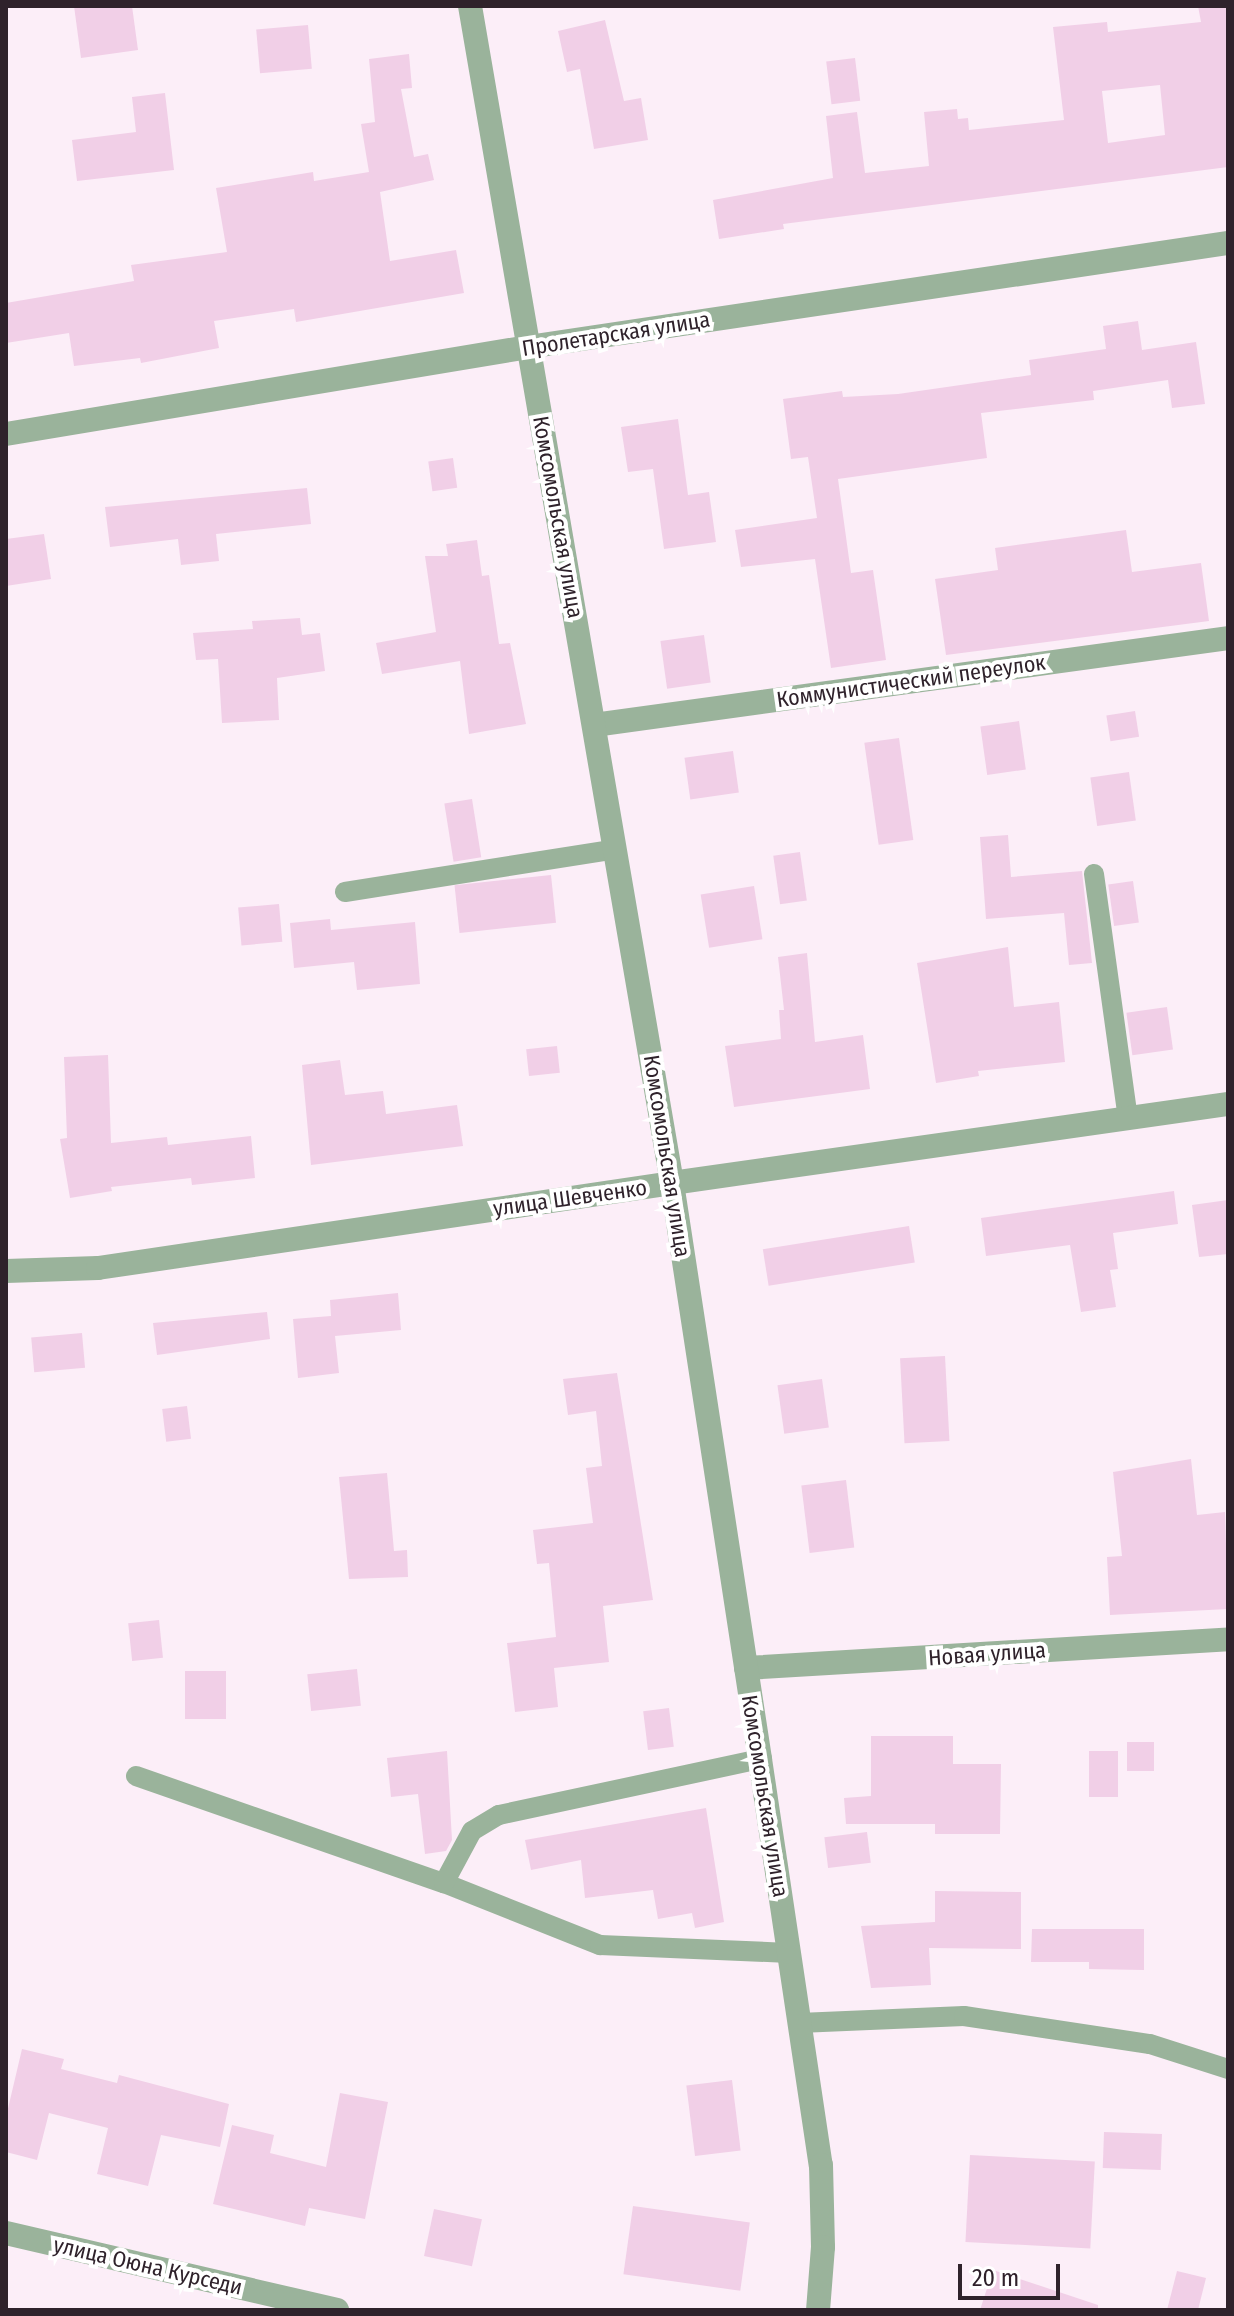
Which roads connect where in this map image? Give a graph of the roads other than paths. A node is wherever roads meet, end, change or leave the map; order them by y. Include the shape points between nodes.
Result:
1 (470, 6) edge
2 (1228, 243) edge
3 (528, 347) junction
4 (6, 434) edge
5 (1228, 638) edge
6 (594, 725) junction
7 (615, 849) junction
8 (1094, 874) dead end
9 (345, 892) dead end
10 (1228, 1104) edge
11 (1128, 1118) junction
12 (672, 1183) junction
13 (6, 1271) edge
14 (1228, 1639) edge
15 (746, 1668) junction
16 (760, 1759) junction
17 (136, 1776) dead end
18 (444, 1883) junction
19 (789, 1953) junction
20 (799, 2023) junction
21 (1228, 2069) edge
22 (6, 2233) edge
23 (337, 2310) edge
24 (818, 2310) edge

1 - 3 street, Комсомольская улица
2 - 3 street, Пролетарская улица
3 - 4 street, Пролетарская улица
3 - 6 street, Комсомольская улица
5 - 6 street, Коммунистический переулок
6 - 7 street, Комсомольская улица
7 - 9 lane
7 - 12 street, Комсомольская улица
8 - 11 lane
10 - 11 street, улица Шевченко
11 - 12 street, улица Шевченко
12 - 13 street, улица Шевченко via 98,1268
12 - 15 street, Комсомольская улица
14 - 15 street, Новая улица
15 - 16 street, Комсомольская улица
16 - 18 lane via 499,1815 472,1831
16 - 19 street, Комсомольская улица
17 - 18 lane
18 - 19 lane via 600,1945
19 - 20 street, Комсомольская улица
20 - 21 lane via 964,2016 1150,2044
20 - 24 street, Комсомольская улица via 821,2165
22 - 23 street, улица Оюна Курседи

